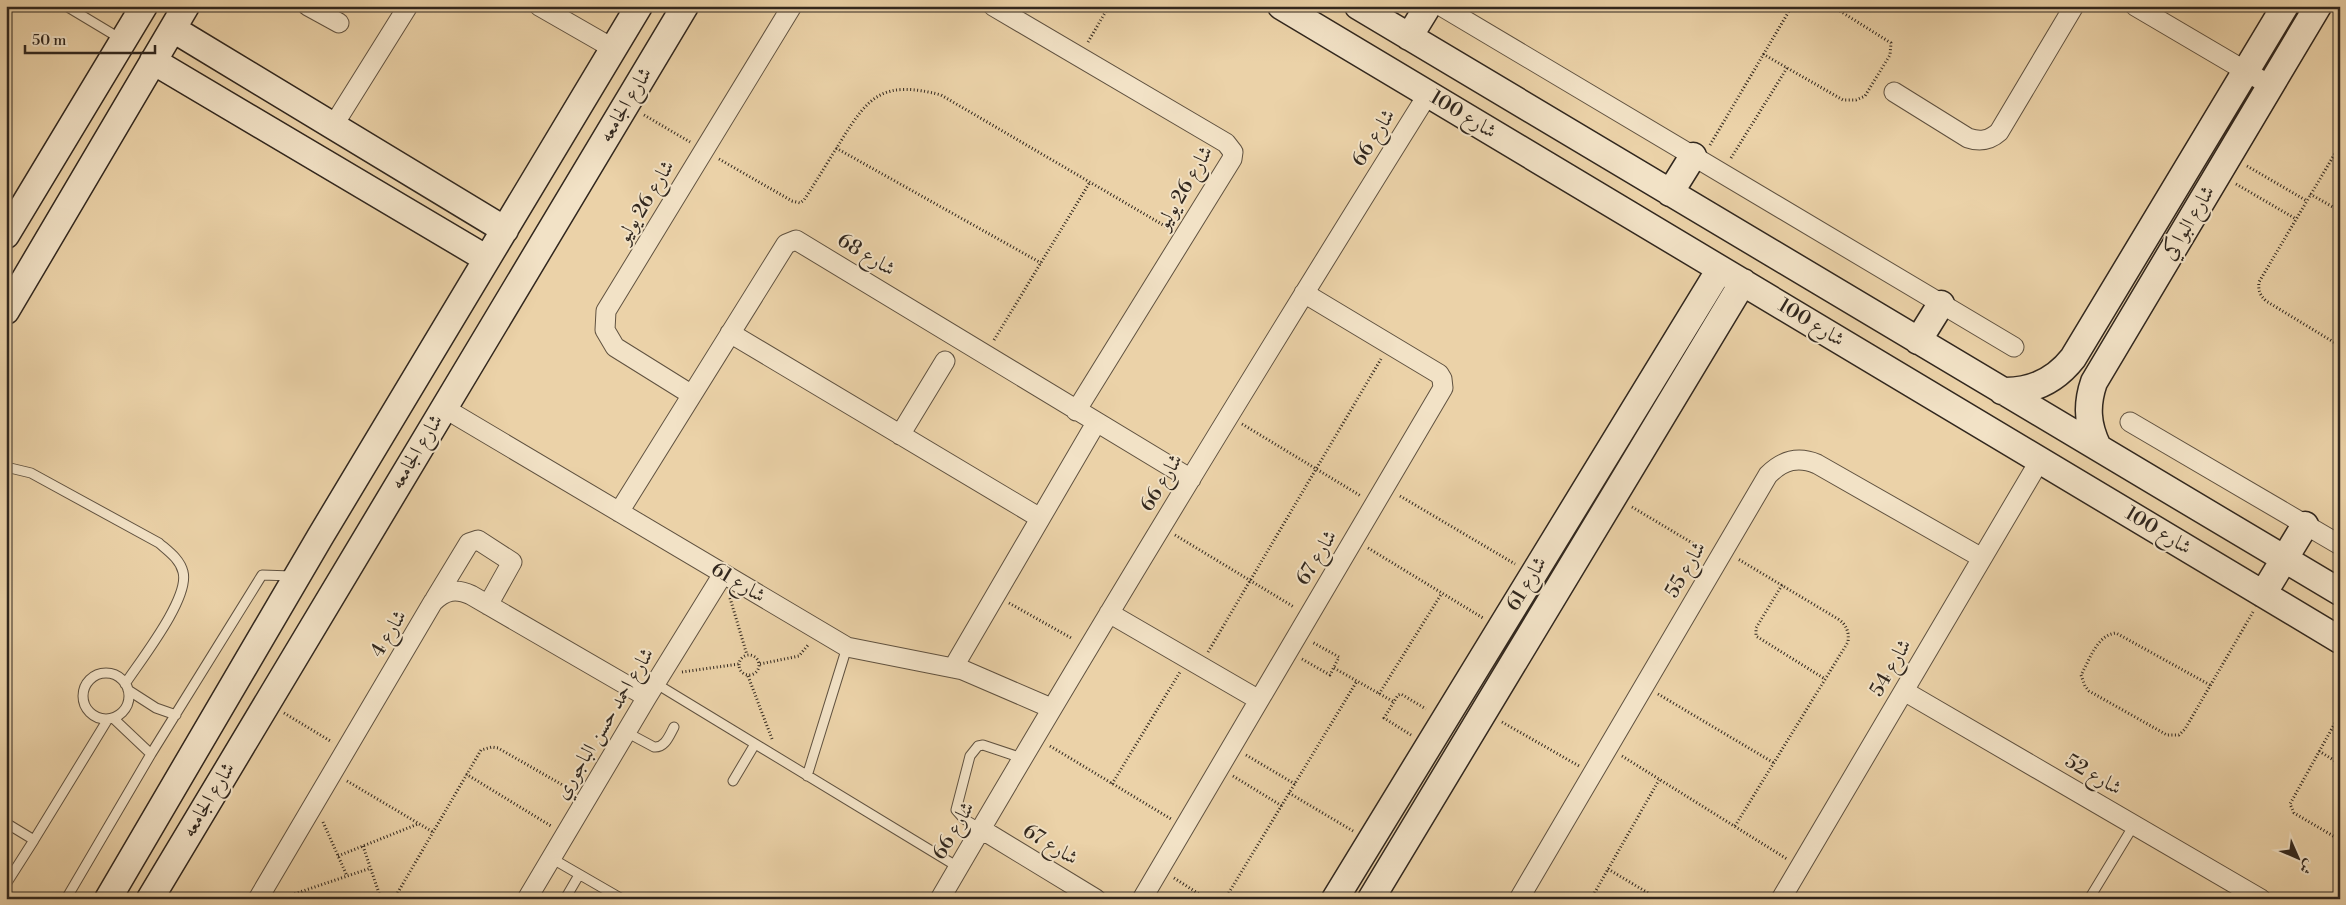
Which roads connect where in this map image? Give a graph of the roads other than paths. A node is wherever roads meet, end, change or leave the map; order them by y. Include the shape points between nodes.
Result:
1 (66, 6) edge
2 (186, 6) edge
3 (308, 6) edge
4 (408, 6) edge
5 (539, 6) edge
6 (639, 6) edge
7 (685, 6) edge
8 (792, 6) edge
9 (993, 6) edge
10 (1281, 6) edge
11 (1428, 6) edge
12 (1441, 6) edge
13 (2074, 6) edge
14 (2135, 6) edge
15 (2285, 6) edge
16 (2318, 6) edge
17 (138, 8) edge
18 (1366, 8) edge
19 (2162, 13) edge
20 (339, 23) dead end
21 (173, 28) junction
22 (1409, 37) junction
23 (124, 41) junction
24 (614, 49) junction
25 (153, 61) junction
26 (2246, 72) junction
27 (2271, 86) junction
28 (1894, 92) dead end
29 (1428, 94) junction
30 (333, 126) junction
31 (1597, 149) junction
32 (550, 156) junction
33 (1696, 158) junction
34 (583, 176) junction
35 (1576, 183) junction
36 (1670, 193) junction
37 (505, 230) junction
38 (6, 235) edge
39 (487, 259) junction
40 (1720, 269) junction
41 (1743, 282) junction
42 (1304, 293) junction
43 (1941, 304) junction
44 (6, 311) edge
45 (730, 334) junction
46 (1918, 341) junction
47 (2014, 347) dead end
48 (2073, 358) junction
49 (944, 361) dead end
50 (2100, 373) junction
51 (2002, 391) junction
52 (692, 395) junction
53 (444, 408) junction
54 (1076, 411) junction
55 (2130, 422) dead end
56 (1096, 423) junction
57 (900, 435) junction
58 (2098, 447) junction
59 (2040, 460) junction
60 (6, 467) edge
61 (1191, 479) junction
62 (619, 512) junction
63 (1040, 518) junction
64 (2305, 525) junction
65 (320, 537) junction
66 (2340, 545) edge
67 (354, 556) junction
68 (1982, 558) junction
69 (2284, 559) junction
70 (723, 574) junction
71 (298, 576) junction
72 (2340, 592) edge
73 (2263, 594) junction
74 (433, 602) junction
75 (488, 605) junction
76 (1109, 613) junction
77 (2340, 640) edge
78 (847, 646) junction
79 (953, 668) junction
80 (654, 685) junction
81 (126, 687) junction
82 (1904, 691) junction
83 (1259, 700) junction
84 (1051, 708) junction
85 (176, 715) junction
86 (110, 719) junction
87 (674, 727) dead end
88 (626, 732) junction
89 (755, 744) junction
90 (151, 754) junction
91 (1022, 758) junction
92 (807, 776) junction
93 (733, 781) dead end
94 (6, 823) edge
95 (2134, 824) junction
96 (981, 829) junction
97 (34, 840) junction
98 (551, 858) junction
99 (958, 867) junction
100 (579, 874) junction
101 (6, 884) edge
102 (66, 899) edge
103 (108, 899) edge
104 (150, 899) edge
105 (258, 899) edge
106 (527, 899) edge
107 (565, 899) edge
108 (622, 899) edge
109 (940, 899) edge
110 (1096, 899) edge
111 (1142, 899) edge
112 (1334, 899) edge
113 (1372, 899) edge
114 (1519, 899) edge
115 (1781, 899) edge
116 (2088, 899) edge
117 (2260, 899) edge

1 - 23 lane
2 - 21 main road
3 - 20 street
4 - 30 street
5 - 24 street
6 - 24 main road, شارع الجامعه
7 - 34 main road, شارع الجامعه
8 - 52 street, شارع 26 يوليو via 606,310 605,330 615,347
9 - 54 street, شارع 26 يوليو via 1232,148 1232,159
10 - 29 main road, شارع 100
11 - 22 main road
12 - 33 street
13 - 28 street via 1999,132 1988,140 1968,138
14 - 19 street
15 - 26 main road, شارع البواكي
16 - 27 main road, شارع البواكي
17 - 23 main road
18 - 22 main road, شارع 100
19 - 26 street
21 - 25 main road
21 - 30 main road
22 - 31 main road, شارع 100
23 - 38 main road
24 - 32 main road, شارع الجامعه
25 - 39 main road
25 - 44 main road
26 - 27 street
26 - 48 main road, شارع البواكي
27 - 50 main road, شارع البواكي
29 - 35 main road, شارع 100
29 - 42 street, شارع 66
30 - 37 main road
31 - 35 main road
31 - 36 main road, شارع 100
32 - 34 main road
32 - 37 main road, شارع الجامعه
33 - 36 main road
33 - 43 street
34 - 53 main road, شارع الجامعه
35 - 40 main road, شارع 100
36 - 46 main road, شارع 100
37 - 39 main road, شارع الجامعه
39 - 65 main road, شارع الجامعه
40 - 41 main road, شارع 100
40 - 112 main road, شارع 61
41 - 59 main road, شارع 100
41 - 113 main road, شارع 61
42 - 61 street, شارع 66
42 - 83 street, شارع 67 via 1439,374 1443,383 1441,393
43 - 46 main road
43 - 47 street
45 - 52 street, شارع 68
45 - 54 street, شارع 68 via 786,244 796,240
45 - 57 street
46 - 51 main road, شارع 100
48 - 50 main road
48 - 51 main road, شارع البواكي via 2057,375 2042,384 2026,390
49 - 57 street
50 - 58 main road, شارع البواكي via 2088,404 2090,426
51 - 58 main road, شارع 100
52 - 62 street, شارع 68
53 - 62 street, شارع 61
53 - 67 main road, شارع الجامعه
54 - 56 street, شارع 68
55 - 64 street
56 - 61 street, شارع 68
56 - 63 street
57 - 63 street
58 - 69 main road, شارع 100
59 - 68 street, شارع 54
59 - 73 main road, شارع 100
60 - 81 lane via 31,473 159,543 176,558 184,572 183,590
61 - 76 street, شارع 66
62 - 70 street, شارع 61
63 - 79 street
64 - 66 street
64 - 69 main road
65 - 67 main road
65 - 71 main road, شارع الجامعه
67 - 104 main road, شارع الجامعه
68 - 82 street, شارع 54
68 - 114 street, شارع 55 via 1817,464 1796,459 1781,464 1768,475
69 - 72 main road, شارع 100
69 - 73 main road
70 - 78 street, شارع 61
70 - 80 street, شارع احمد حسن الباجوري
71 - 85 lane via 262,575
71 - 103 main road, شارع الجامعه
73 - 77 main road, شارع 100
74 - 75 street, شارع 4 via 455,590
74 - 75 street via 469,544 478,540 512,562
74 - 105 street, شارع 4
75 - 80 street, شارع 4
76 - 83 street
76 - 84 street, شارع 66
78 - 79 street, شارع 61
78 - 92 lane
79 - 84 street, شارع 61
80 - 88 street, شارع احمد حسن الباجوري
80 - 89 lane
81 - 85 lane via 156,708
81 - 86 lane via 126,707
81 - 86 lane via 111,674 102,674 87,683 83,691 86,708 91,714
82 - 95 street, شارع 52
82 - 115 street, شارع 54
83 - 111 street, شارع 67
84 - 91 street, شارع 66
85 - 90 lane
86 - 90 lane
86 - 97 lane
87 - 88 lane via 663,746 658,748
88 - 98 street, شارع احمد حسن الباجوري
89 - 92 lane
89 - 93 lane
90 - 102 lane
91 - 96 street, شارع 66
91 - 96 lane via 983,745 970,756 956,810
92 - 99 lane
94 - 97 lane
95 - 116 lane
95 - 117 street, شارع 52
96 - 99 street, شارع 66
96 - 110 street, شارع 67
97 - 101 lane
98 - 100 lane
98 - 106 street, شارع احمد حسن الباجوري
99 - 109 street, شارع 66
100 - 107 lane
100 - 108 lane

